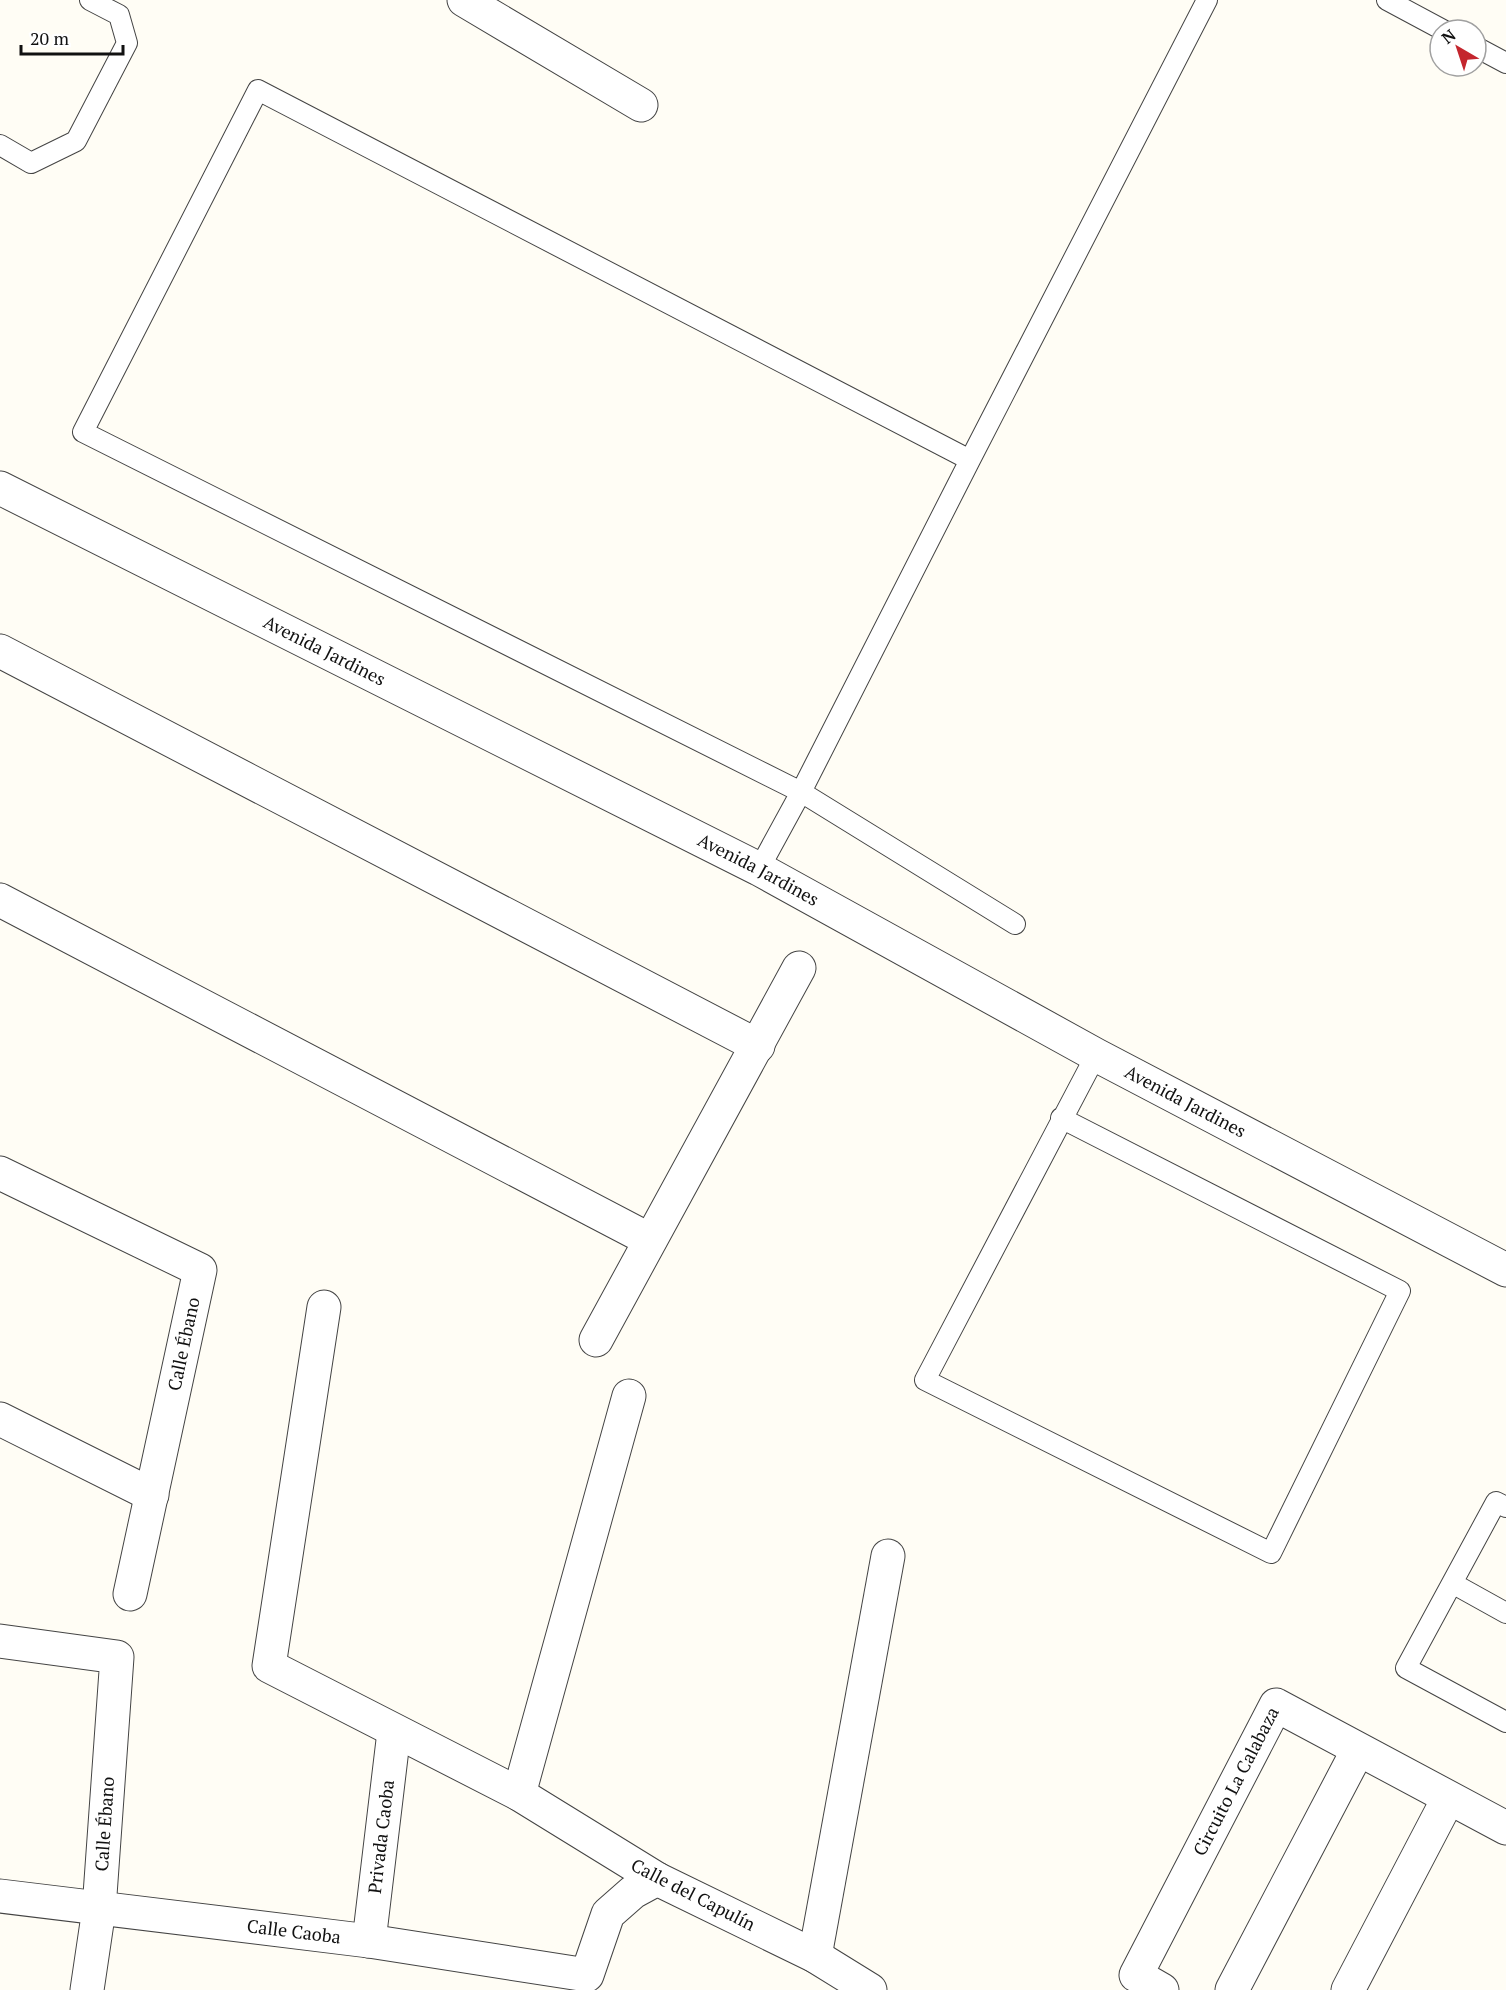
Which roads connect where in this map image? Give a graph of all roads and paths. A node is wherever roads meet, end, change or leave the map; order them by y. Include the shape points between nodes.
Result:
1 (90, 0) edge
2 (464, 0) edge
3 (1207, 0) edge
4 (1387, 0) edge
5 (1428, 22) edge
6 (1488, 53) edge
7 (1506, 63) edge
8 (641, 105) dead end
9 (0, 145) edge
10 (970, 460) junction
11 (0, 488) edge
12 (0, 651) edge
13 (801, 792) junction
14 (759, 869) junction
15 (0, 900) edge
16 (1015, 924) dead end
17 (799, 968) dead end
18 (758, 1046) junction
19 (1096, 1055) junction
20 (1061, 1118) junction
21 (0, 1173) edge
22 (650, 1240) junction
23 (1506, 1270) edge
24 (324, 1307) dead end
25 (596, 1340) dead end
26 (629, 1396) dead end
27 (0, 1419) edge
28 (152, 1496) junction
29 (1506, 1507) edge
30 (888, 1556) dead end
31 (1452, 1583) junction
32 (130, 1594) dead end
33 (1506, 1613) edge
34 (0, 1641) edge
35 (1506, 1722) edge
36 (394, 1732) junction
37 (1358, 1750) junction
38 (519, 1794) junction
39 (1448, 1799) junction
40 (1506, 1828) edge
41 (657, 1879) junction
42 (0, 1896) edge
43 (99, 1909) junction
44 (369, 1941) junction
45 (815, 1956) junction
46 (587, 1982) edge
47 (87, 1990) edge
48 (870, 1990) edge
49 (1162, 1990) edge
50 (1232, 1990) edge
51 (1348, 1990) edge

1 - 9 lane via 119,15 127,43 76,141 31,163
2 - 8 street
3 - 10 lane
4 - 5 lane
6 - 7 lane
10 - 13 lane
10 - 13 lane via 258,90 83,432
11 - 14 street, Avenida Jardines
12 - 18 street
13 - 14 lane
13 - 16 lane
14 - 19 street, Avenida Jardines
15 - 22 street
17 - 18 street
18 - 22 street
19 - 20 lane
19 - 23 street, Avenida Jardines
20 - 20 lane via 925,1380 1271,1554 1400,1291
21 - 28 street, Calle Ébano via 200,1270
22 - 25 street
24 - 36 street, Calle del Capulín via 270,1666
26 - 38 street
27 - 28 street
28 - 32 street, Calle Ébano
29 - 31 lane via 1496,1502
30 - 45 street
31 - 33 lane
31 - 35 lane via 1406,1668
34 - 43 street, Calle Ébano via 117,1657
36 - 38 street, Calle del Capulín
36 - 44 street, Privada Caoba
37 - 39 street, Circuito La Calabaza
37 - 49 street, Circuito La Calabaza via 1276,1705 1136,1975
37 - 50 street
38 - 41 street, Calle del Capulín
39 - 40 street, Circuito La Calabaza
39 - 51 street
41 - 45 street, Calle del Capulín
41 - 46 street via 633,1892 608,1914
42 - 43 street, Calle Caoba
43 - 44 street, Calle Caoba
43 - 47 street, Calle Ébano
44 - 46 street, Calle Caoba
45 - 48 street, Calle del Capulín

